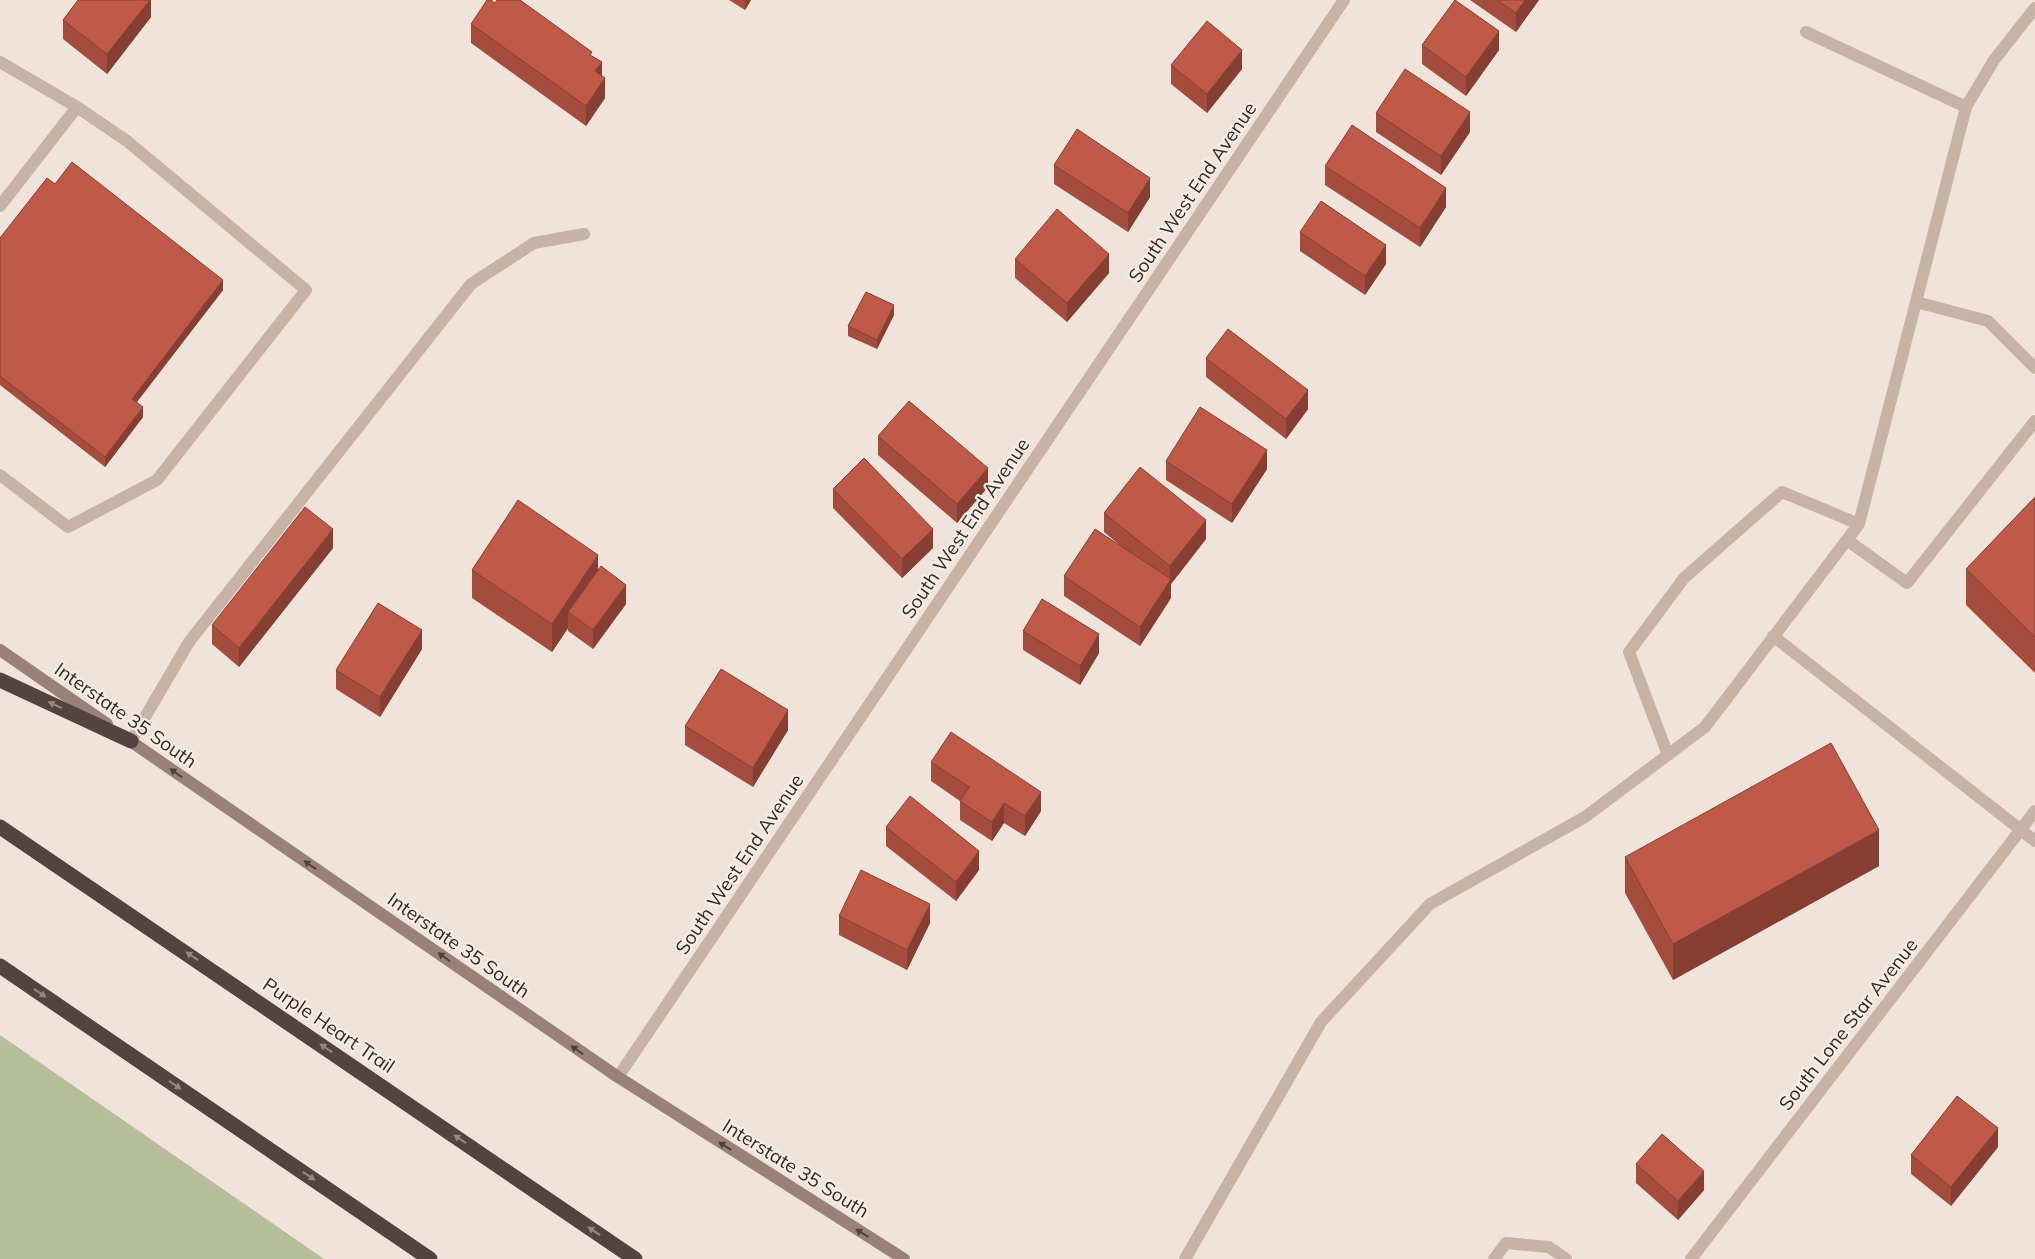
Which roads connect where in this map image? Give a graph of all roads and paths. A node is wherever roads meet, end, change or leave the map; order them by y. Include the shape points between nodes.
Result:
1 (1344, 0) edge
2 (2035, 8) edge
3 (1806, 32) dead end
4 (0, 62) edge
5 (77, 107) junction
6 (1966, 107) junction
7 (0, 206) edge
8 (584, 234) dead end
9 (1916, 302) junction
10 (2035, 368) edge
11 (2035, 421) edge
12 (0, 475) edge
13 (1859, 524) junction
14 (1847, 540) junction
15 (1774, 636) junction
16 (0, 650) edge
17 (0, 680) edge
18 (131, 741) junction
19 (1668, 755) junction
20 (2035, 811) edge
21 (0, 827) edge
22 (2021, 830) junction
23 (2035, 841) edge
24 (0, 966) edge
25 (618, 1077) junction
26 (430, 1259) edge
27 (635, 1259) edge
28 (904, 1259) edge
29 (1185, 1259) edge
30 (1494, 1259) edge
31 (1566, 1259) edge
32 (1691, 1259) edge

1 - 25 street, South West End Avenue
2 - 6 street via 1994,60
3 - 6 street
4 - 5 street
5 - 7 street
5 - 12 street via 127,141 306,290 157,480 68,527
6 - 9 street
8 - 18 street via 534,244 471,284 189,642
9 - 10 street via 1988,322
9 - 13 street
11 - 14 street via 1907,583
13 - 14 street
13 - 19 street via 1782,492 1684,578 1629,652
14 - 15 street
15 - 19 street via 1705,727
15 - 22 street
16 - 18 main road, Interstate 35 South
18 -> 17 highway
25 -> 18 main road, Interstate 35 South
19 - 29 street via 1585,817 1430,904 1321,1022
20 - 22 street, South Lone Star Avenue
27 -> 21 highway, Purple Heart Trail
22 - 23 street
22 - 32 street, South Lone Star Avenue
24 -> 26 highway
28 -> 25 main road, Interstate 35 South
30 - 31 street via 1506,1243 1549,1247

